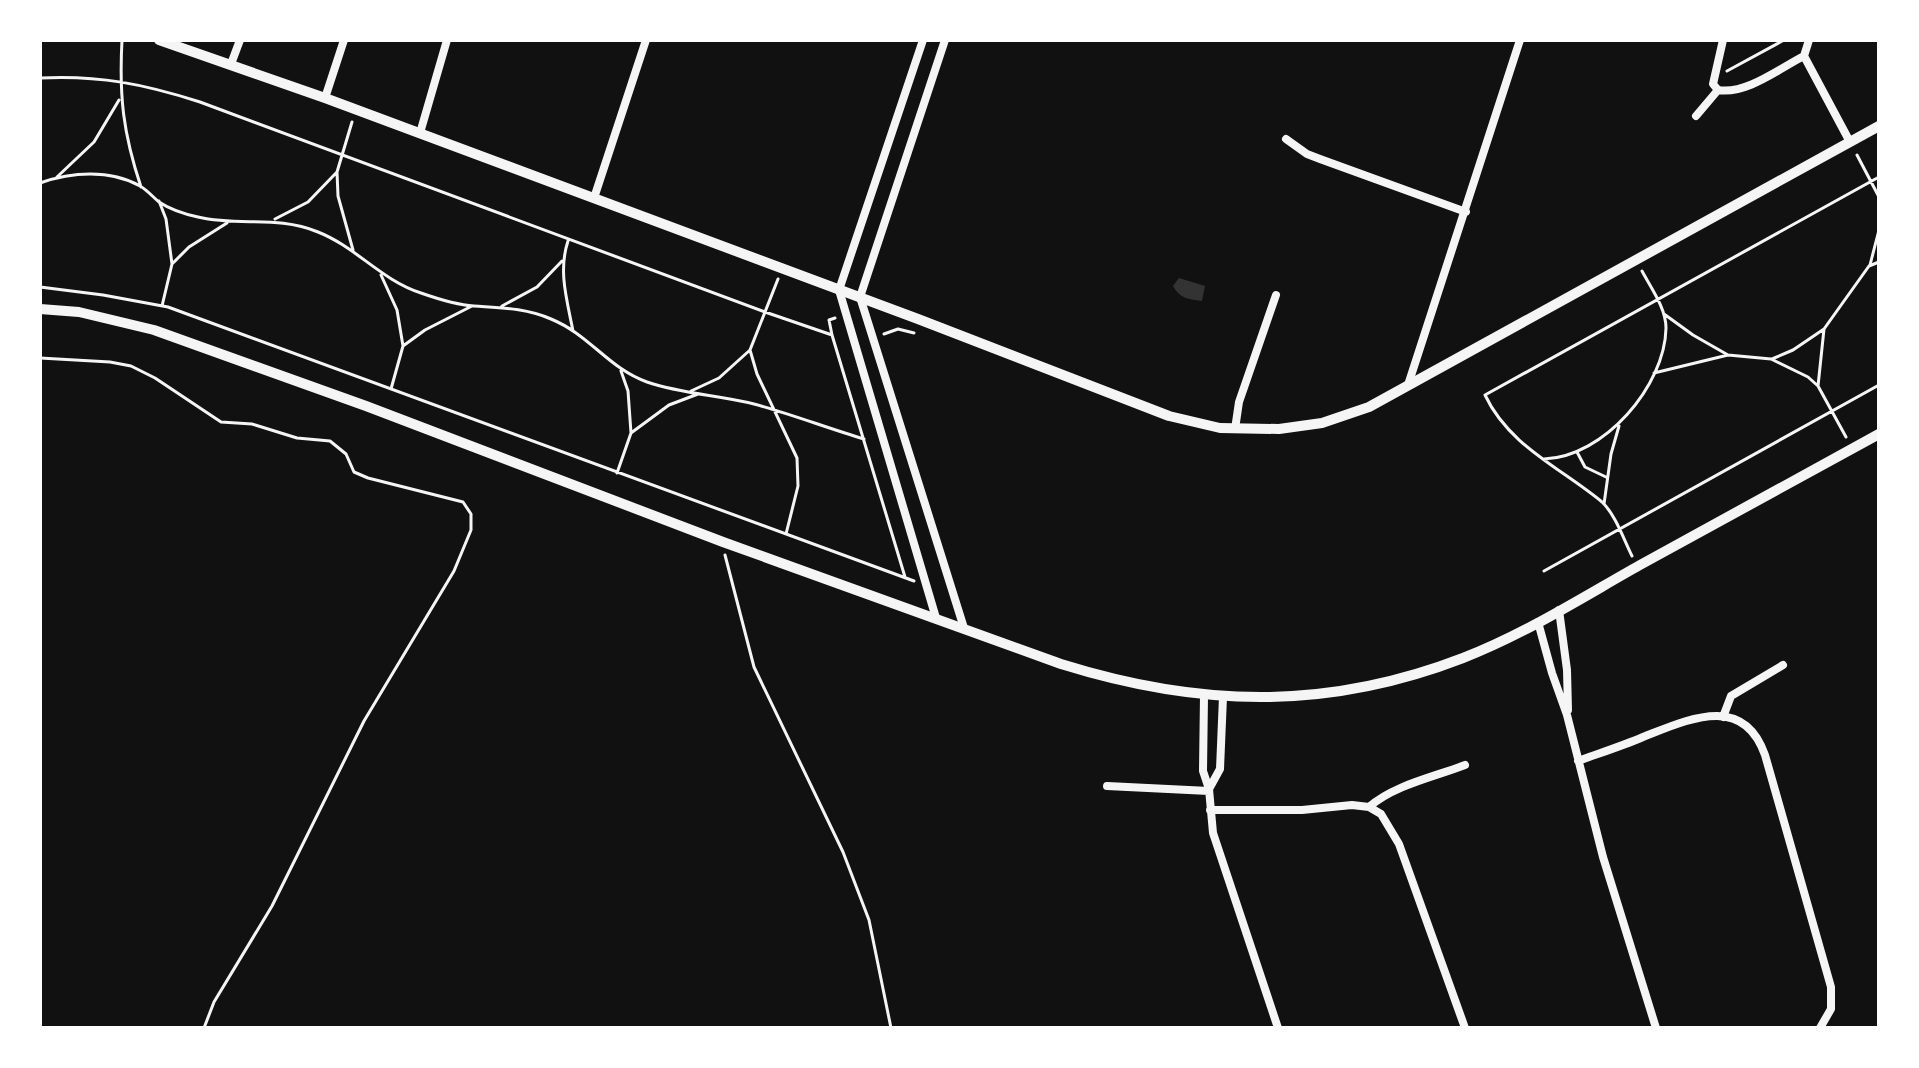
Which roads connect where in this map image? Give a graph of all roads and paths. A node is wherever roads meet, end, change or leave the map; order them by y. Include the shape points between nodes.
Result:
1 (122, 40) edge
2 (159, 40) edge
3 (240, 40) edge
4 (344, 40) edge
5 (447, 40) edge
6 (646, 40) edge
7 (923, 40) edge
8 (945, 40) edge
9 (1520, 40) edge
10 (1723, 40) edge
11 (1784, 40) edge
12 (1809, 40) edge
13 (1804, 56) junction
14 (231, 64) junction
15 (40, 78) edge
16 (1713, 79) junction
17 (120, 80) junction
18 (1718, 90) junction
19 (120, 98) junction
20 (325, 98) junction
21 (356, 109) junction
22 (1696, 116) dead end
23 (1879, 126) edge
24 (420, 133) junction
25 (1286, 139) dead end
26 (1850, 142) junction
27 (342, 155) junction
28 (337, 172) junction
29 (57, 177) junction
30 (1879, 177) edge
31 (1871, 182) junction
32 (40, 183) edge
33 (141, 187) junction
34 (1879, 197) edge
35 (594, 198) junction
36 (159, 201) junction
37 (1466, 212) junction
38 (271, 220) junction
39 (229, 222) junction
40 (1879, 230) edge
41 (569, 240) junction
42 (353, 250) junction
43 (1637, 260) junction
44 (562, 261) junction
45 (1879, 262) edge
46 (172, 264) junction
47 (1869, 266) junction
48 (782, 268) junction
49 (380, 274) junction
50 (40, 287) edge
51 (839, 290) junction
52 (1276, 295) dead end
53 (860, 297) junction
54 (1657, 300) junction
55 (162, 306) junction
56 (473, 306) junction
57 (502, 306) junction
58 (40, 309) edge
59 (765, 312) junction
60 (1664, 314) junction
61 (847, 315) junction
62 (918, 319) junction
63 (1824, 329) junction
64 (573, 331) junction
65 (832, 335) junction
66 (872, 338) junction
67 (403, 346) junction
68 (750, 350) junction
69 (1728, 355) junction
70 (40, 358) edge
71 (1771, 359) junction
72 (621, 371) junction
73 (1654, 373) junction
74 (1879, 385) edge
75 (1818, 386) junction
76 (1407, 388) junction
77 (391, 389) junction
78 (689, 392) junction
79 (698, 394) junction
80 (774, 410) junction
81 (1832, 411) junction
82 (1620, 424) junction
83 (1235, 429) junction
84 (631, 433) junction
85 (1879, 434) edge
86 (864, 439) junction
87 (1852, 449) junction
88 (1577, 452) junction
89 (1541, 459) junction
90 (617, 473) junction
91 (1607, 478) junction
92 (1604, 504) junction
93 (1618, 530) junction
94 (786, 534) junction
95 (1638, 567) junction
96 (1544, 571) dead end
97 (728, 573) dead end
98 (905, 578) junction
99 (926, 585) junction
100 (1559, 610) junction
101 (936, 618) junction
102 (1538, 622) junction
103 (964, 628) junction
104 (1783, 665) dead end
105 (1204, 696) junction
106 (1223, 697) junction
107 (1567, 715) junction
108 (1723, 717) junction
109 (1578, 761) junction
110 (1465, 765) dead end
111 (1107, 786) dead end
112 (1209, 790) junction
113 (1369, 807) junction
114 (1210, 810) junction
115 (204, 1028) edge
116 (891, 1028) edge
117 (1278, 1028) edge
118 (1465, 1028) edge
119 (1656, 1028) edge
120 (1820, 1028) edge

1 - 17 path
2 - 14 street
3 - 14 street
4 - 20 street
5 - 24 street
6 - 35 street
7 - 51 street
8 - 53 street
9 - 37 street
10 - 16 street
11 - 16 path
12 - 13 street
13 - 18 street via 1741,87
13 - 26 street
14 - 20 street
15 - 17 path
16 - 18 street
17 - 19 path
17 - 27 path via 200,102
18 - 22 street
19 - 29 path via 94,142
19 - 33 path
20 - 21 street
21 - 24 street
21 - 27 path
23 - 26 street
24 - 35 street
25 - 37 street via 1307,154
26 - 31 path
26 - 43 street
27 - 28 path
27 - 41 path
28 - 38 path via 308,202
28 - 42 path
29 - 32 path
29 - 33 path via 100,175
30 - 31 path
31 - 34 path
31 - 54 path
33 - 36 path
35 - 48 street
36 - 39 path via 175,211
36 - 46 path
37 - 76 street
38 - 39 path
38 - 42 path via 316,231
39 - 46 path
40 - 47 path
41 - 44 path
41 - 59 path
42 - 49 path
43 - 54 path
43 - 76 street
44 - 57 path via 537,287
44 - 64 path
45 - 47 path
46 - 55 path
47 - 63 path
48 - 51 street
48 - 59 path
49 - 56 path via 418,292
49 - 67 path via 397,310
50 - 55 path
51 - 53 street
51 - 61 street
52 - 83 street via 1239,402
53 - 62 street
53 - 66 street
54 - 60 path
54 - 89 path via 1485,395 1503,423
55 - 77 path
56 - 57 path
56 - 67 path
57 - 64 path via 526,310
58 - 101 street via 79,312 154,330
59 - 65 path
59 - 68 path
60 - 69 path
60 - 73 path via 1664,341
61 - 65 path via 829,320
61 - 99 street
62 - 66 path via 914,334 898,329
62 - 83 street via 1158,413
63 - 71 path
63 - 75 path
64 - 72 path
65 - 86 path
66 - 103 street
67 - 77 path
68 - 78 path via 719,378
68 - 80 path
69 - 71 path
69 - 73 path
70 - 115 path via 131,366 221,422 330,441 346,454 354,472 463,502 471,514 471,530 454,571 364,721
71 - 75 path
72 - 78 path
72 - 84 path
73 - 82 path
74 - 81 path
75 - 81 path
76 - 83 street via 1322,423
77 - 90 path
78 - 79 path
79 - 80 path
79 - 84 path via 669,405
80 - 86 path
80 - 94 path via 797,458 798,486
81 - 87 path
81 - 93 path
82 - 88 path
82 - 91 path
84 - 90 path
85 - 87 street
86 - 98 path
87 - 95 street
88 - 89 path
88 - 91 path via 1585,467
89 - 92 path
90 - 94 path
91 - 92 path
92 - 93 path
93 - 95 path
93 - 96 path
94 - 98 path
95 - 100 street
97 - 116 path via 754,667 843,852 869,920
98 - 99 path
99 - 101 street
100 - 102 street
100 - 107 street
101 - 103 street
102 - 106 street via 1466,657 1374,685 1292,696
102 - 107 street
103 - 105 street via 1108,679
104 - 108 street via 1731,696
105 - 106 street
105 - 112 street via 1203,771
106 - 112 street via 1220,769
107 - 109 street
108 - 109 street via 1697,717
108 - 120 street via 1748,727 1761,745 1831,987 1829,1016
109 - 119 street
110 - 113 street via 1393,791
111 - 112 street
112 - 114 street
113 - 114 street
113 - 118 street via 1386,821 1399,844
114 - 117 street

